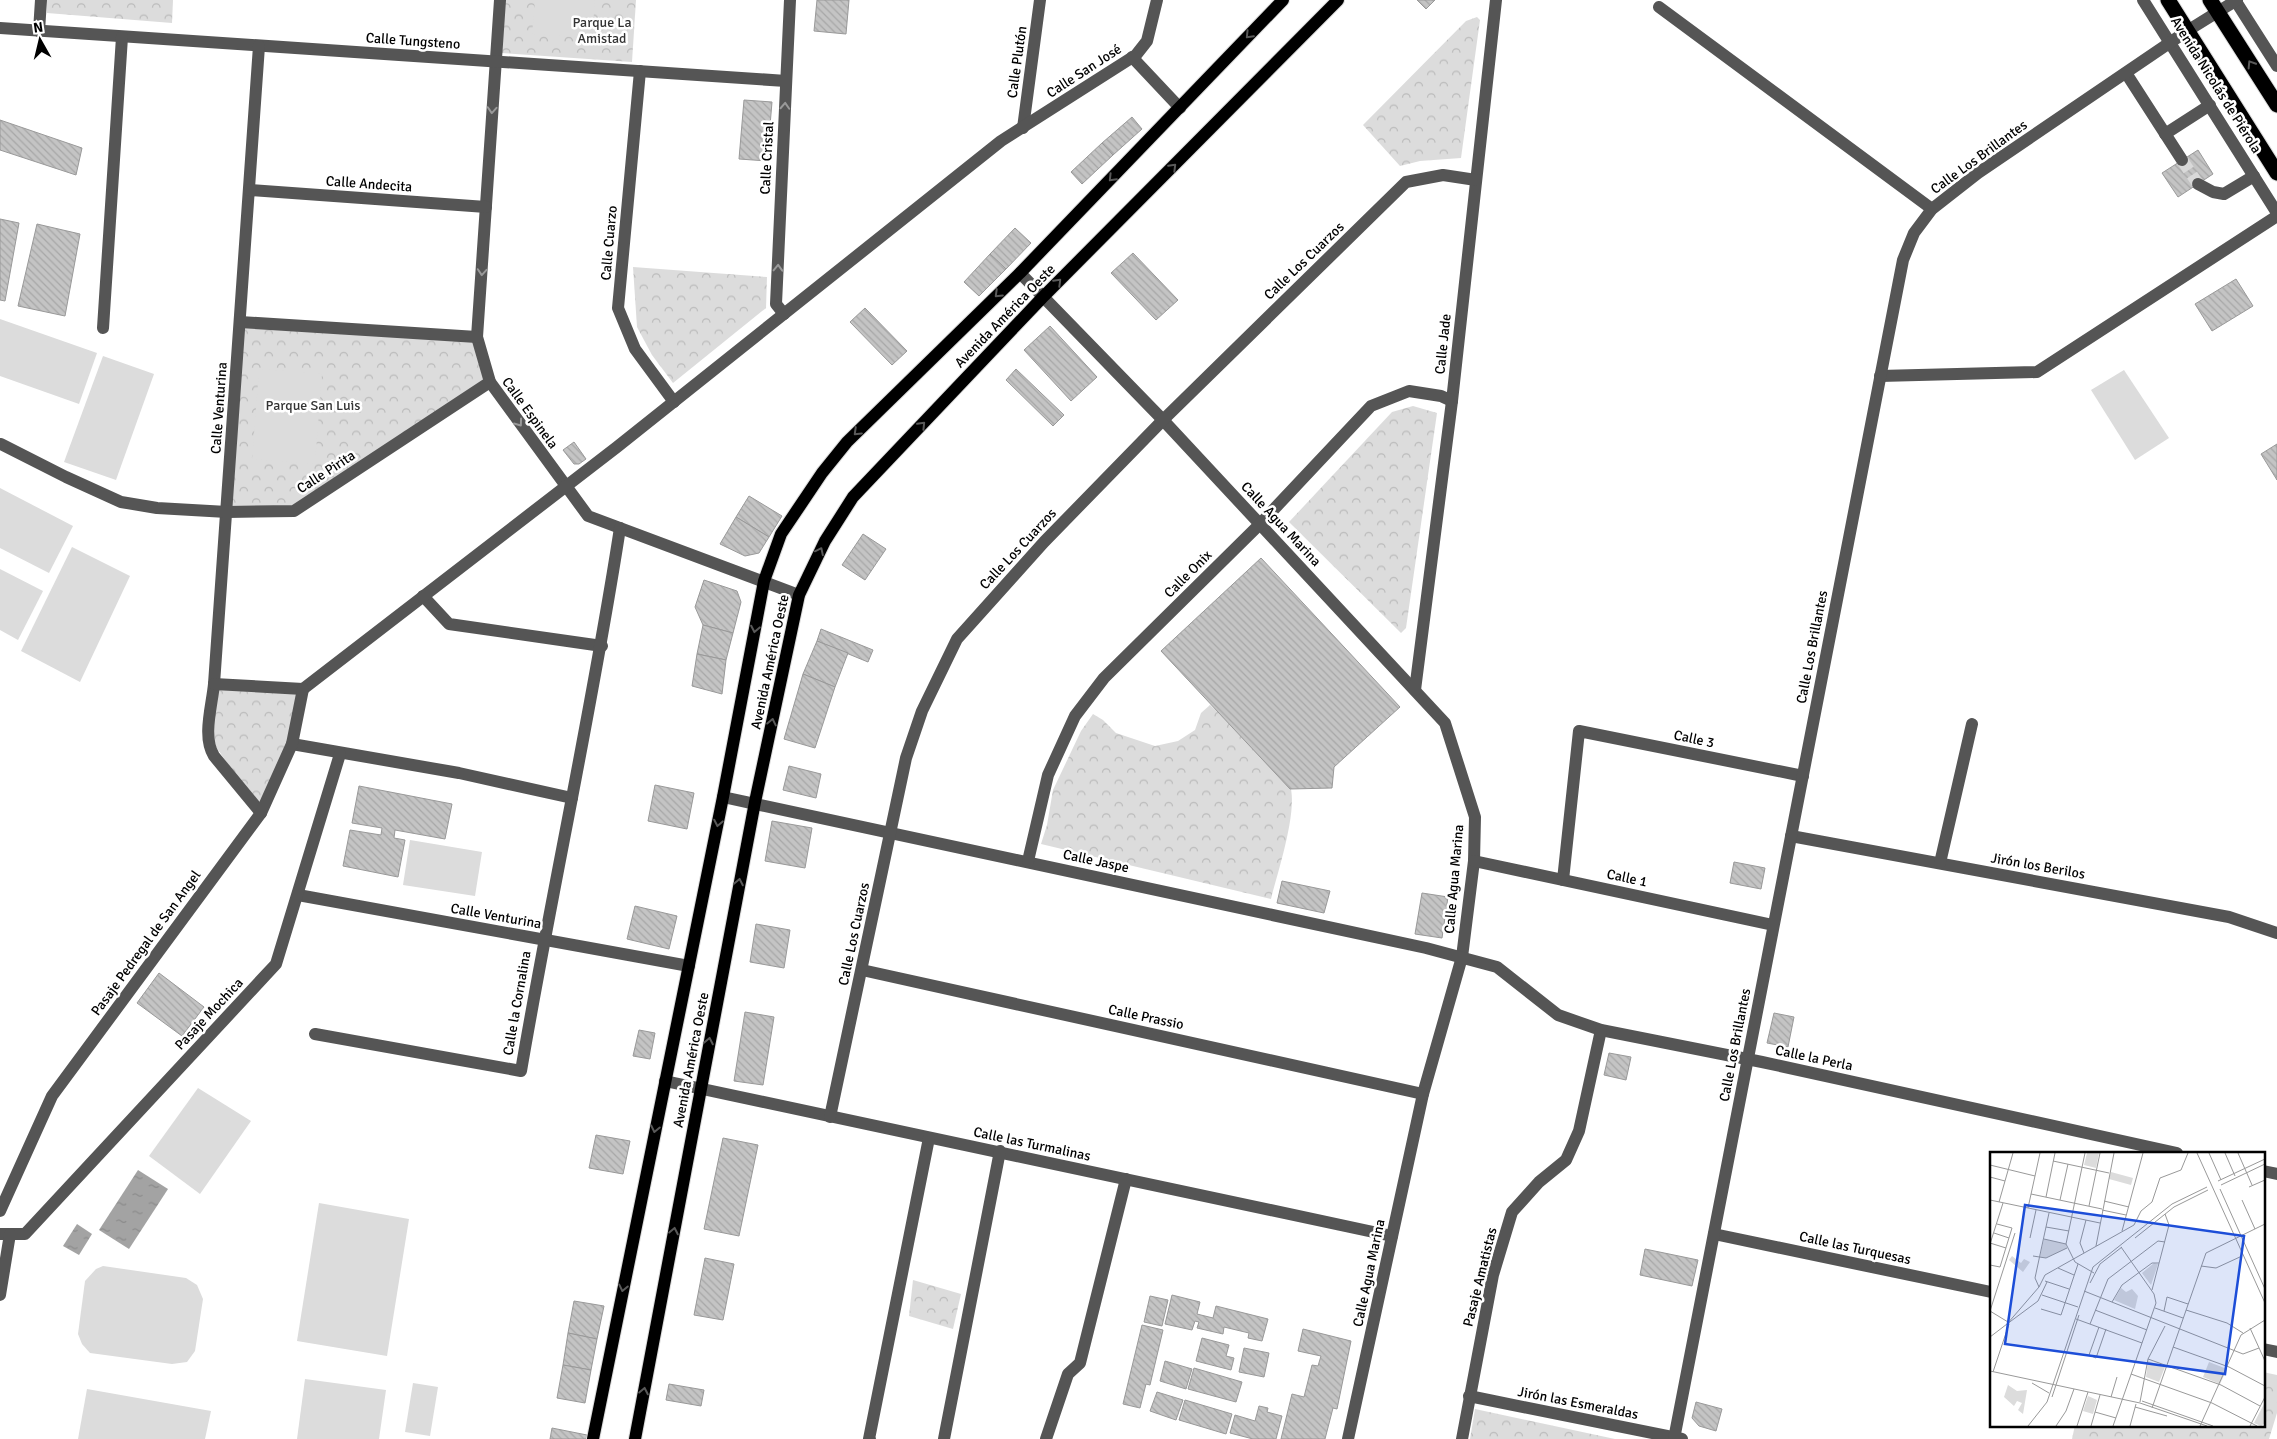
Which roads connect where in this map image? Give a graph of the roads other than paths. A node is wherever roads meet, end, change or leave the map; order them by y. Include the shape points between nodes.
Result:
1 (41, 0) edge
2 (500, 0) edge
3 (790, 0) edge
4 (1040, 0) edge
5 (1157, 0) edge
6 (1283, 0) edge
7 (1338, 0) edge
8 (1496, 0) edge
9 (2143, 0) edge
10 (2168, 0) edge
11 (2236, 0) edge
12 (2214, 6) edge
13 (1658, 7) dead end
14 (0, 28) edge
15 (39, 31) junction
16 (2188, 31) junction
17 (122, 37) junction
18 (2170, 43) junction
19 (259, 46) junction
20 (1132, 57) junction
21 (496, 62) junction
22 (2277, 66) edge
23 (640, 71) junction
24 (2126, 73) junction
25 (786, 81) junction
26 (2210, 105) junction
27 (2277, 106) edge
28 (1180, 108) junction
29 (1023, 128) junction
30 (2165, 134) junction
31 (2182, 160) tunnel mouth
32 (2277, 173) edge
33 (2254, 176) junction
34 (1476, 180) junction
35 (2198, 184) tunnel mouth
36 (249, 190) junction
37 (486, 207) junction
38 (1932, 209) junction
39 (2277, 215) edge
40 (1020, 273) junction
41 (1042, 298) junction
42 (784, 314) junction
43 (240, 322) junction
44 (103, 328) dead end
45 (477, 337) junction
46 (1880, 376) junction
47 (490, 382) junction
48 (1452, 400) junction
49 (674, 402) junction
50 (1163, 420) junction
51 (1, 444) edge
52 (565, 487) junction
53 (226, 512) junction
54 (1260, 524) junction
55 (620, 528) junction
56 (764, 582) junction
57 (799, 594) junction
58 (423, 596) junction
59 (602, 646) junction
60 (214, 684) junction
61 (302, 688) junction
62 (1415, 690) junction
63 (1972, 724) dead end
64 (292, 744) junction
65 (340, 754) junction
66 (1803, 776) junction
67 (723, 797) junction
68 (572, 798) junction
69 (754, 802) junction
70 (261, 813) junction
71 (890, 832) junction
72 (1791, 836) junction
73 (1028, 861) junction
74 (1474, 861) junction
75 (1940, 864) junction
76 (1563, 880) junction
77 (298, 896) junction
78 (1774, 925) junction
79 (2277, 933) edge
80 (543, 940) junction
81 (1462, 957) junction
82 (689, 966) junction
83 (862, 970) junction
84 (1601, 1030) junction
85 (315, 1034) dead end
86 (1748, 1059) junction
87 (665, 1081) junction
88 (700, 1089) junction
89 (1423, 1094) junction
90 (830, 1117) junction
91 (929, 1138) junction
92 (1000, 1151) junction
93 (2172, 1152) edge
94 (2264, 1172) edge
95 (2277, 1174) edge
96 (1126, 1178) junction
97 (0, 1211) edge
98 (5, 1234) edge
99 (1714, 1234) junction
100 (1392, 1236) junction
101 (1990, 1292) edge
102 (0, 1295) edge
103 (2264, 1349) edge
104 (2277, 1352) edge
105 (1469, 1396) junction
106 (1677, 1438) edge
107 (592, 1439) edge
108 (635, 1439) edge
109 (870, 1439) edge
110 (944, 1439) edge
111 (1046, 1439) edge
112 (1348, 1439) edge
113 (1462, 1439) edge

1 - 15 street
2 - 21 street, Calle Espinela
3 - 25 street, Calle Cristal
4 - 29 street, Calle Plutón
5 - 20 street, Calle San José via 1147,40
6 -> 28 main road, Avenida América Oeste
41 -> 7 main road, Avenida América Oeste
8 - 34 street, Calle Jade
9 - 18 street, Avenida Nicolás de Piérola
10 - 16 highway, Avenida Nicolás de Piérola
11 - 12 street, Calle Los Brillantes
11 - 22 street
12 - 16 street, Calle Los Brillantes
27 -> 12 highway
13 - 38 street
14 - 15 street, Calle Tungsteno
15 - 17 street, Calle Tungsteno
16 - 18 street, Calle Los Brillantes
16 - 32 highway, Avenida Nicolás de Piérola
17 - 19 street, Calle Tungsteno
17 - 44 street
18 - 24 street, Calle Los Brillantes
18 - 26 street, Avenida Nicolás de Piérola
19 - 21 street, Calle Tungsteno
19 - 36 street, Calle Venturina
20 - 28 street
20 - 29 street, Calle San José
21 - 23 street, Calle Tungsteno
21 -> 37 street, Calle Espinela
23 - 25 street, Calle Tungsteno
23 - 49 street, Calle Cuarzo via 618,308 635,349
24 - 30 street
24 - 38 street, Calle Los Brillantes via 1978,173
42 -> 25 street, Calle Cristal via 776,304
26 - 30 street
26 - 33 street, Avenida Nicolás de Piérola
28 -> 40 main road, Avenida América Oeste
29 - 42 street, Calle San José
30 - 31 street
33 - 35 street via 2224,194
33 - 39 street, Avenida Nicolás de Piérola
34 - 48 street, Calle Jade
34 - 50 street, Calle Los Cuarzos via 1443,175 1406,182
36 - 37 street, Calle Andecita
36 - 43 street, Calle Venturina
37 -> 45 street, Calle Espinela
38 - 46 street, Calle Los Brillantes via 1914,233 1903,260
39 - 46 street via 2037,372
40 - 41 street, Calle Agua Marina
40 -> 56 main road, Avenida América Oeste via 847,442 781,534
41 - 50 street, Calle Agua Marina
57 -> 41 main road, Avenida América Oeste via 825,541 852,497
42 - 49 street, Calle San José
43 - 45 street
43 - 53 street, Calle Venturina
45 - 47 street, Calle Espinela
46 - 66 street, Calle Los Brillantes
47 -> 52 street, Calle Espinela
47 - 53 street, Calle Pirita via 294,511
48 - 54 street, Calle Onix via 1409,390 1371,406
48 - 62 street, Calle Jade
49 - 52 street, Calle San José
50 - 54 street, Calle Agua Marina
50 - 71 street, Calle Los Cuarzos via 1044,542 957,638 922,711 906,758
51 - 53 street, Calle Pirita via 121,502 157,508
52 - 55 street, Calle Espinela via 588,516
52 - 58 street, Calle San José
53 - 60 street, Calle Venturina
54 - 62 street, Calle Agua Marina
54 - 73 street, Calle Onix via 1104,678 1075,716 1048,775
55 - 56 street, Calle Espinela
55 - 59 street, Calle la Cornalina
56 - 57 street, Calle Espinela
56 -> 67 main road, Avenida América Oeste
69 -> 57 main road, Avenida América Oeste
58 - 59 street via 449,624
58 - 61 street, Calle San José
59 - 68 street, Calle la Cornalina
60 - 61 street
60 - 70 street, Calle Venturina via 209,748
61 - 64 street, Pasaje Pedregal de San Angel
62 - 74 street, Calle Agua Marina via 1445,723 1475,817
63 - 75 street
64 - 65 street
64 - 70 street, Pasaje Pedregal de San Angel
65 - 68 street via 459,774
65 - 77 street, Pasaje Mochica
66 - 72 street, Calle Los Brillantes
66 - 76 street, Calle 3 via 1579,731
67 - 69 street, Calle Jaspe
67 -> 82 main road, Avenida América Oeste
68 - 80 street, Calle la Cornalina
69 - 71 street, Calle Jaspe
88 -> 69 main road, Avenida América Oeste
70 - 97 street, Pasaje Pedregal de San Angel via 52,1096
71 - 73 street, Calle Jaspe
71 - 83 street, Calle Los Cuarzos
72 - 75 street, Jirón los Berilos
72 - 78 street, Calle Los Brillantes
73 - 81 street, Calle Jaspe
74 - 76 street, Calle 1
74 - 81 street, Calle Agua Marina
75 - 79 street, Jirón los Berilos via 2229,917
76 - 78 street, Calle 1
77 - 80 street, Calle Venturina
77 - 98 street, Pasaje Mochica via 276,964 25,1234
78 - 86 street, Calle Los Brillantes
80 - 82 street, Calle Venturina
80 - 85 street, Calle la Cornalina via 521,1071
81 - 84 street, Calle la Perla via 1497,967 1558,1015
81 - 89 street, Calle Agua Marina
82 - 87 main road, Avenida América Oeste
83 - 89 street, Calle Prassio
83 - 90 street, Calle Los Cuarzos
84 - 86 street, Calle la Perla
84 - 105 street, Pasaje Amatistas via 1580,1131 1566,1160 1539,1182 1512,1212 1493,1275
86 - 93 street, Calle la Perla
86 - 99 street, Calle Los Brillantes
87 - 88 street, Calle las Turmalinas
87 -> 107 main road, Avenida América Oeste
88 - 90 street, Calle las Turmalinas
108 -> 88 main road, Avenida América Oeste
89 - 100 street, Calle Agua Marina
90 - 91 street, Calle las Turmalinas
91 - 92 street, Calle las Turmalinas
91 - 109 street
92 - 96 street, Calle las Turmalinas
92 - 110 street
94 - 95 street
96 - 100 street, Calle las Turmalinas
96 - 111 street via 1080,1363 1068,1374
98 - 102 street, Pasaje Mochica
99 - 101 street, Calle las Turquesas
99 - 106 street, Calle Los Brillantes
100 - 112 street, Calle Agua Marina
103 - 104 street
105 - 106 street, Jirón las Esmeraldas
105 - 113 street, Pasaje Amatistas

